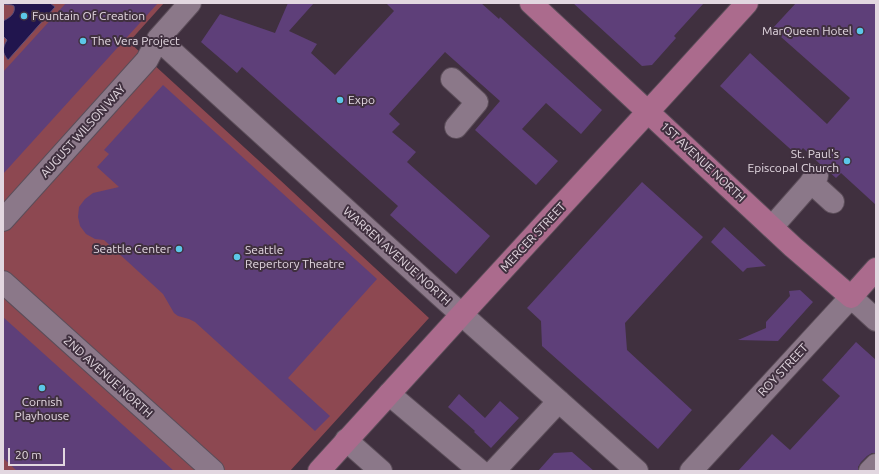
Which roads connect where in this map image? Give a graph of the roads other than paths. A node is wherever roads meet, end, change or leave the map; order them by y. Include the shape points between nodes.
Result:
1 (190, 3) edge
2 (531, 3) edge
3 (743, 4) edge
4 (158, 39) junction
5 (452, 79) dead end
6 (648, 111) junction
7 (456, 127) dead end
8 (833, 202) dead end
9 (3, 220) edge
10 (772, 227) junction
11 (876, 269) edge
12 (3, 282) edge
13 (850, 297) junction
14 (462, 314) junction
15 (876, 320) edge
16 (389, 394) junction
17 (559, 402) junction
18 (346, 440) junction
19 (876, 465) edge
20 (213, 471) edge
21 (319, 471) edge
22 (381, 471) edge
23 (480, 471) edge
24 (494, 471) edge
25 (637, 471) edge
26 (691, 471) edge
27 (870, 471) edge

1 - 4 street, AUGUST WILSON WAY
2 - 6 main road, 1ST AVENUE NORTH
3 - 6 main road, MERCER STREET
4 - 9 street, AUGUST WILSON WAY via 147,60
4 - 14 street, WARREN AVENUE NORTH
5 - 7 street via 477,102
6 - 10 main road, 1ST AVENUE NORTH
6 - 14 main road, MERCER STREET
8 - 10 street via 814,179
10 - 13 main road, 1ST AVENUE NORTH
11 - 13 main road, ROY STREET
12 - 20 street, 2ND AVENUE NORTH
13 - 15 street, 1ST AVENUE NORTH
13 - 26 street, ROY STREET
14 - 16 main road, MERCER STREET
14 - 17 street, WARREN AVENUE NORTH
16 - 18 main road, MERCER STREET
16 - 23 street
17 - 24 street
17 - 25 street, WARREN AVENUE NORTH
18 - 21 main road, MERCER STREET
18 - 22 street
19 - 27 street

